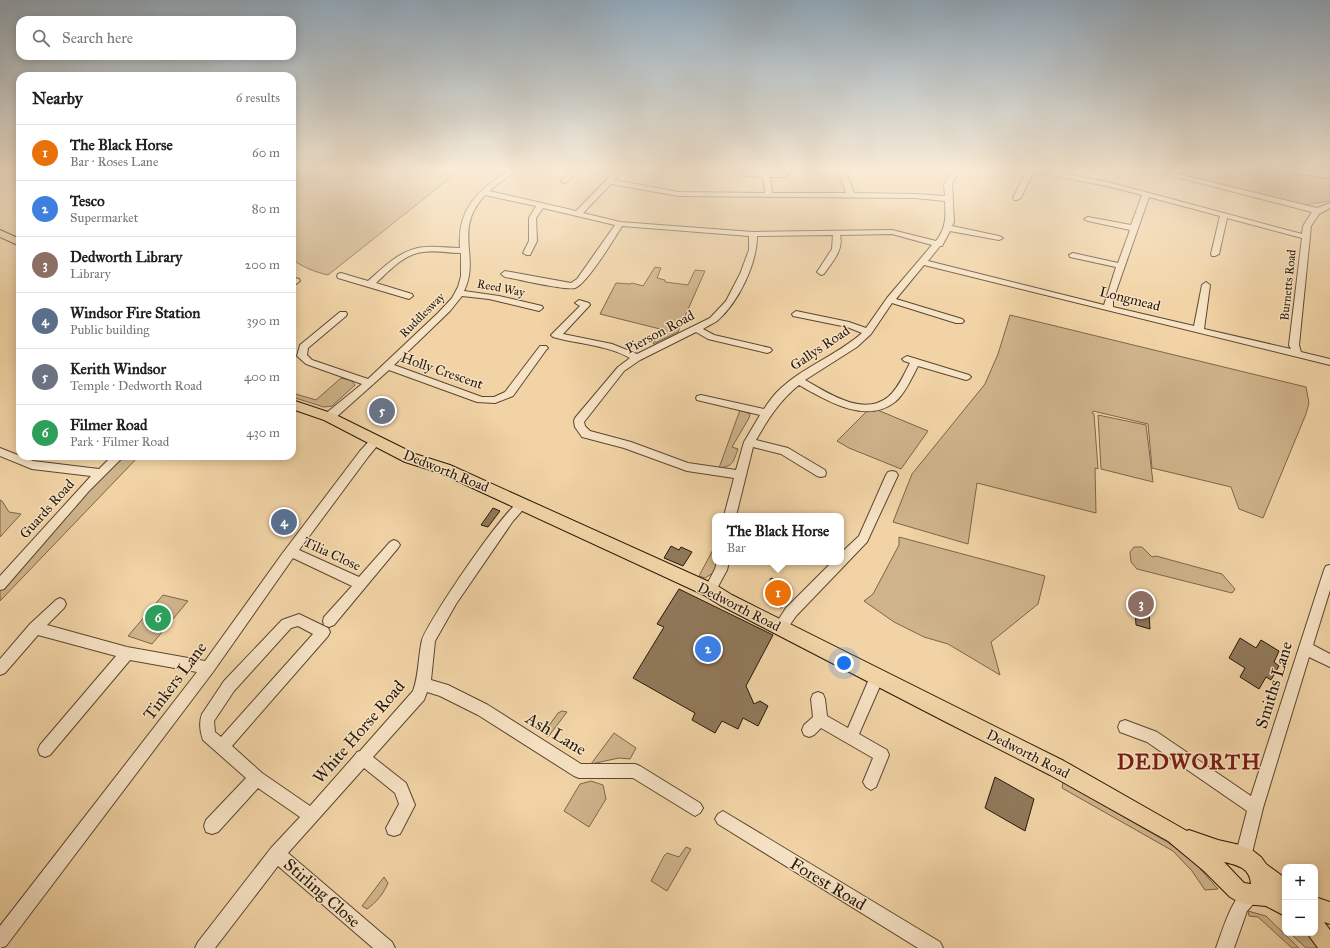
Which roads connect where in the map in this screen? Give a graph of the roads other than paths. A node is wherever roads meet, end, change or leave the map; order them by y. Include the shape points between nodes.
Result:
1 (467, 214) edge
2 (533, 214) edge
3 (578, 214) edge
4 (949, 214) edge
5 (1138, 214) edge
6 (1314, 214) edge
7 (1224, 215) joint
8 (1088, 218) dead end
9 (620, 224) junction
10 (948, 228) junction
11 (1133, 228) junction
12 (0, 233) edge
13 (836, 233) junction
14 (753, 234) junction
15 (1306, 237) junction
16 (999, 238) dead end
17 (16, 241) edge
18 (939, 244) junction
19 (465, 251) junction
20 (526, 251) dead end
21 (1214, 254) dead end
22 (1073, 255) dead end
23 (923, 262) junction
24 (1121, 266) junction
25 (825, 270) dead end
26 (505, 274) dead end
27 (341, 276) dead end
28 (370, 284) junction
29 (1207, 285) dead end
30 (407, 293) dead end
31 (459, 293) junction
32 (890, 300) junction
33 (579, 303) dead end
34 (539, 308) dead end
35 (1108, 308) junction
36 (796, 314) dead end
37 (342, 317) dead end
38 (959, 322) dead end
39 (697, 329) junction
40 (1199, 330) junction
41 (868, 332) junction
42 (767, 350) dead end
43 (539, 351) dead end
44 (1297, 354) junction
45 (637, 358) junction
46 (1330, 362) edge
47 (386, 366) junction
48 (966, 377) dead end
49 (798, 380) junction
50 (368, 383) junction
51 (701, 399) dead end
52 (296, 405) edge
53 (766, 413) junction
54 (329, 417) junction
55 (376, 441) junction
56 (749, 442) junction
57 (0, 452) edge
58 (16, 458) edge
59 (20, 460) edge
60 (115, 460) edge
61 (100, 473) junction
62 (821, 473) dead end
63 (740, 475) junction
64 (892, 475) dead end
65 (522, 504) junction
66 (731, 513) edge
67 (394, 545) dead end
68 (291, 552) junction
69 (844, 559) edge
70 (722, 565) edge
71 (838, 565) edge
72 (1330, 570) edge
73 (6, 571) edge
74 (361, 584) junction
75 (0, 585) edge
76 (710, 590) junction
77 (60, 604) dead end
78 (329, 621) dead end
79 (35, 628) junction
80 (780, 628) junction
81 (1305, 648) junction
82 (127, 653) junction
83 (1330, 661) edge
84 (208, 668) junction
85 (0, 669) edge
86 (877, 677) junction
87 (423, 684) junction
88 (818, 699) dead end
89 (820, 720) junction
90 (1125, 727) dead end
91 (809, 730) dead end
92 (851, 737) junction
93 (222, 747) junction
94 (45, 750) dead end
95 (362, 757) junction
96 (257, 778) junction
97 (871, 782) dead end
98 (695, 808) dead end
99 (1255, 808) junction
100 (310, 815) junction
101 (723, 819) dead end
102 (212, 826) dead end
103 (394, 828) dead end
104 (1175, 834) junction
105 (277, 854) junction
106 (1236, 856) junction
107 (1259, 872) junction
108 (1227, 881) junction
109 (1282, 888) edge
110 (1253, 894) junction
111 (1282, 903) edge
112 (1236, 917) junction
113 (0, 940) edge
114 (0, 945) edge
115 (5, 948) edge
116 (204, 948) edge
117 (386, 948) edge
118 (934, 948) edge
119 (1226, 948) edge

1 - 19 street, Ruddlesway via 464,225
2 - 20 street via 533,243
3 - 9 street
4 - 10 street, Gallys Road
5 - 11 street
6 - 15 street, Burnetts Road via 1309,221
7 - 15 street
7 - 21 street
8 - 11 street
9 - 14 street
9 - 26 street via 580,281 573,286
10 - 16 street
10 - 18 street, Gallys Road
11 - 24 street
12 - 17 main road
13 - 14 street
13 - 18 street via 892,232
13 - 25 street via 838,246
14 - 39 street, Pierson Road via 753,250 730,302 713,320
15 - 44 street, Burnetts Road via 1294,345
18 - 23 street, Gallys Road
19 - 28 street via 426,248 416,250 406,254
19 - 31 street, Ruddlesway via 466,268
22 - 24 street
23 - 32 street, Gallys Road
23 - 35 street, Longmead
24 - 35 street
27 - 28 street
28 - 30 street
29 - 40 street
31 - 34 street, Reed Way via 530,302
31 - 47 street, Ruddlesway via 437,318
32 - 38 street
32 - 41 street, Gallys Road
33 - 45 street via 586,305 556,335 617,348
35 - 40 street, Longmead
36 - 41 street via 849,325
37 - 50 street via 303,347 302,356 309,362
39 - 42 street via 711,337
39 - 45 street, Pierson Road
40 - 44 street, Longmead
41 - 49 street, Gallys Road via 854,345
43 - 47 street, Holly Crescent via 509,394 495,400 481,400
44 - 46 street, Longmead
45 - 63 street, Pierson Road via 622,370 579,421 586,434 627,445 687,468
47 - 50 street, Ruddlesway
48 - 49 street via 911,360 892,399 874,408 836,402
49 - 53 street, Gallys Road via 781,394
50 - 54 street, Ruddlesway
51 - 53 street
52 - 54 main road, Dedworth Road
53 - 56 street, Gallys Road
54 - 55 main road, Dedworth Road
55 - 65 main road, Dedworth Road via 410,458 444,469
55 - 68 street, Tinkers Lane
56 - 62 street via 784,451
56 - 63 street, Gallys Road
57 - 58 street
59 - 61 street via 32,465
60 - 61 street, Guards Road
61 - 73 street, Guards Road
63 - 66 street, Gallys Road
64 - 69 street via 863,539
65 - 76 main road, Dedworth Road
65 - 87 street, White Horse Road via 509,518 452,600 429,640
67 - 74 street, Tilia Close
68 - 74 street, Tilia Close
68 - 84 street, Tinkers Lane
70 - 76 street
71 - 80 street via 792,612
72 - 81 street, Smiths Lane
73 - 75 street, Guards Road
74 - 78 street, Tilia Close
76 - 80 main road, Dedworth Road
77 - 79 street
79 - 82 street
79 - 85 street
80 - 86 main road, Dedworth Road
81 - 83 street
81 - 99 street, Smiths Lane
82 - 84 street
82 - 94 street
84 - 113 street, Tinkers Lane
86 - 92 street
86 - 104 main road, Dedworth Road via 1057,768
87 - 95 street, White Horse Road via 419,695
87 - 98 street, Ash Lane via 443,690 483,710 579,771 635,771
88 - 89 street
89 - 91 street
89 - 92 street
90 - 99 street via 1152,736
92 - 97 street via 882,755
93 - 93 street via 208,735 207,719 229,686 287,624 299,620 323,632
93 - 96 street
95 - 100 street, White Horse Road
95 - 103 street via 401,788 407,806
96 - 100 street
96 - 102 street
99 - 106 street, Smiths Lane
100 - 105 street, White Horse Road
101 - 118 street, Forest Road
104 - 106 main road, Dedworth Road
104 - 108 main road, Dedworth Road via 1197,851
105 - 116 street, White Horse Road
105 - 117 street, Stirling Close
106 - 107 main road, Dedworth Road via 1254,865
106 - 108 main road via 1223,857 1221,862
107 - 109 main road, Dedworth Road
107 - 110 main road via 1262,885 1260,890
108 - 110 main road, Dedworth Road via 1237,890
108 - 112 street via 1236,903
110 - 111 main road, Dedworth Road via 1268,896
110 - 112 street via 1241,906
112 - 119 street
114 - 115 street

